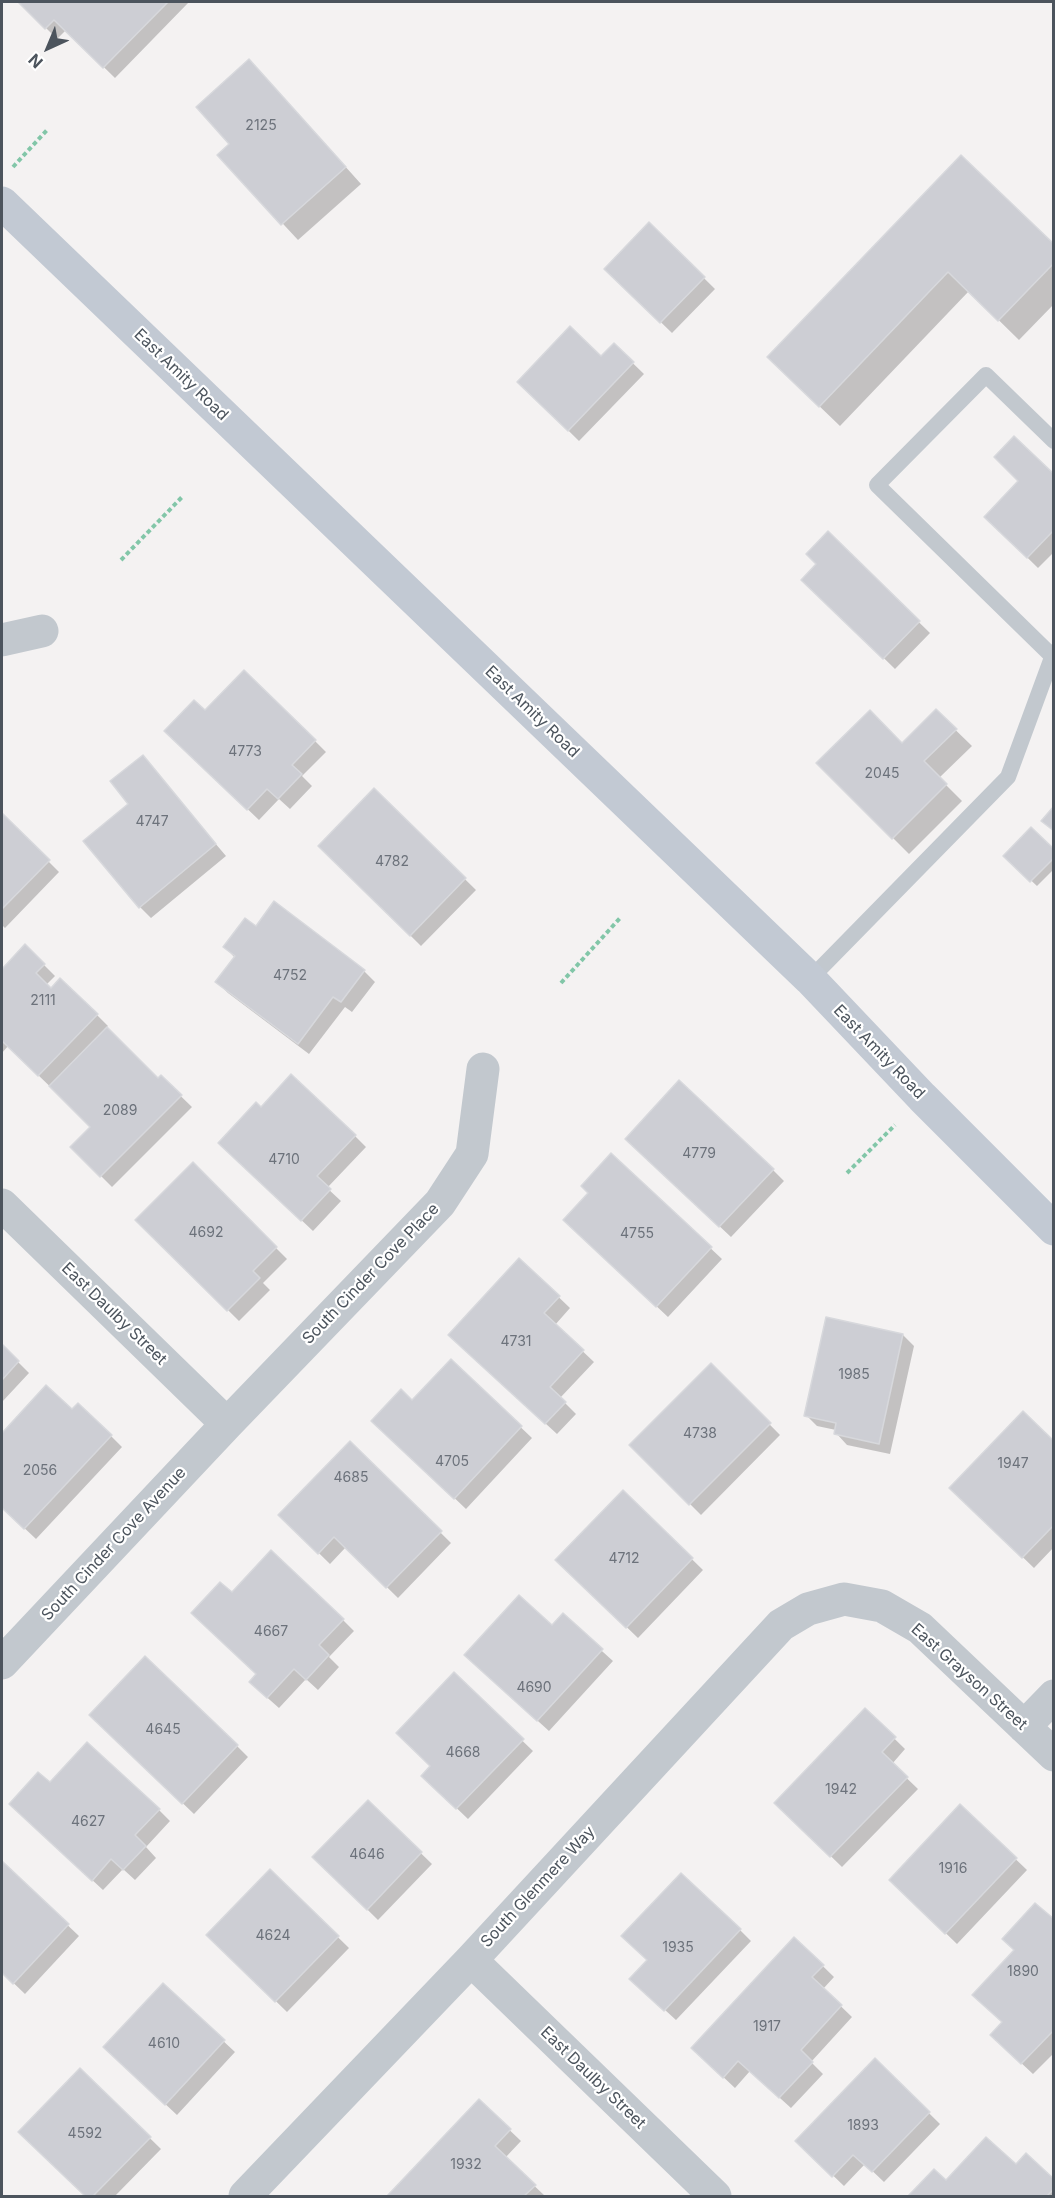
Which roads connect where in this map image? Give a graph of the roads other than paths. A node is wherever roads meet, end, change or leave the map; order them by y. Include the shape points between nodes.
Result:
1 (2, 203) edge
2 (1053, 441) edge
3 (42, 631) dead end
4 (2, 640) edge
5 (1052, 654) edge
6 (810, 980) junction
7 (483, 1069) dead end
8 (2, 1205) edge
9 (1053, 1229) edge
10 (227, 1424) junction
11 (844, 1599) joint
12 (2, 1663) edge
13 (1053, 1696) edge
14 (1024, 1727) junction
15 (1053, 1755) edge
16 (471, 1960) junction
17 (245, 2196) edge
18 (715, 2196) edge

1 - 6 main road, East Amity Road
2 - 5 lane via 986,375 877,485
3 - 4 street
5 - 6 lane via 1008,777
6 - 9 main road, East Amity Road
7 - 10 street, South Cinder Cove Place via 472,1154 440,1203
8 - 10 street, East Daulby Street
10 - 12 street, South Cinder Cove Avenue
11 - 14 street, East Grayson Street via 882,1606 920,1628
11 - 16 street, South Glenmere Way via 808,1609 781,1625
13 - 14 street
14 - 15 street, East Grayson Street
16 - 17 street, South Glenmere Way
16 - 18 street, East Daulby Street

